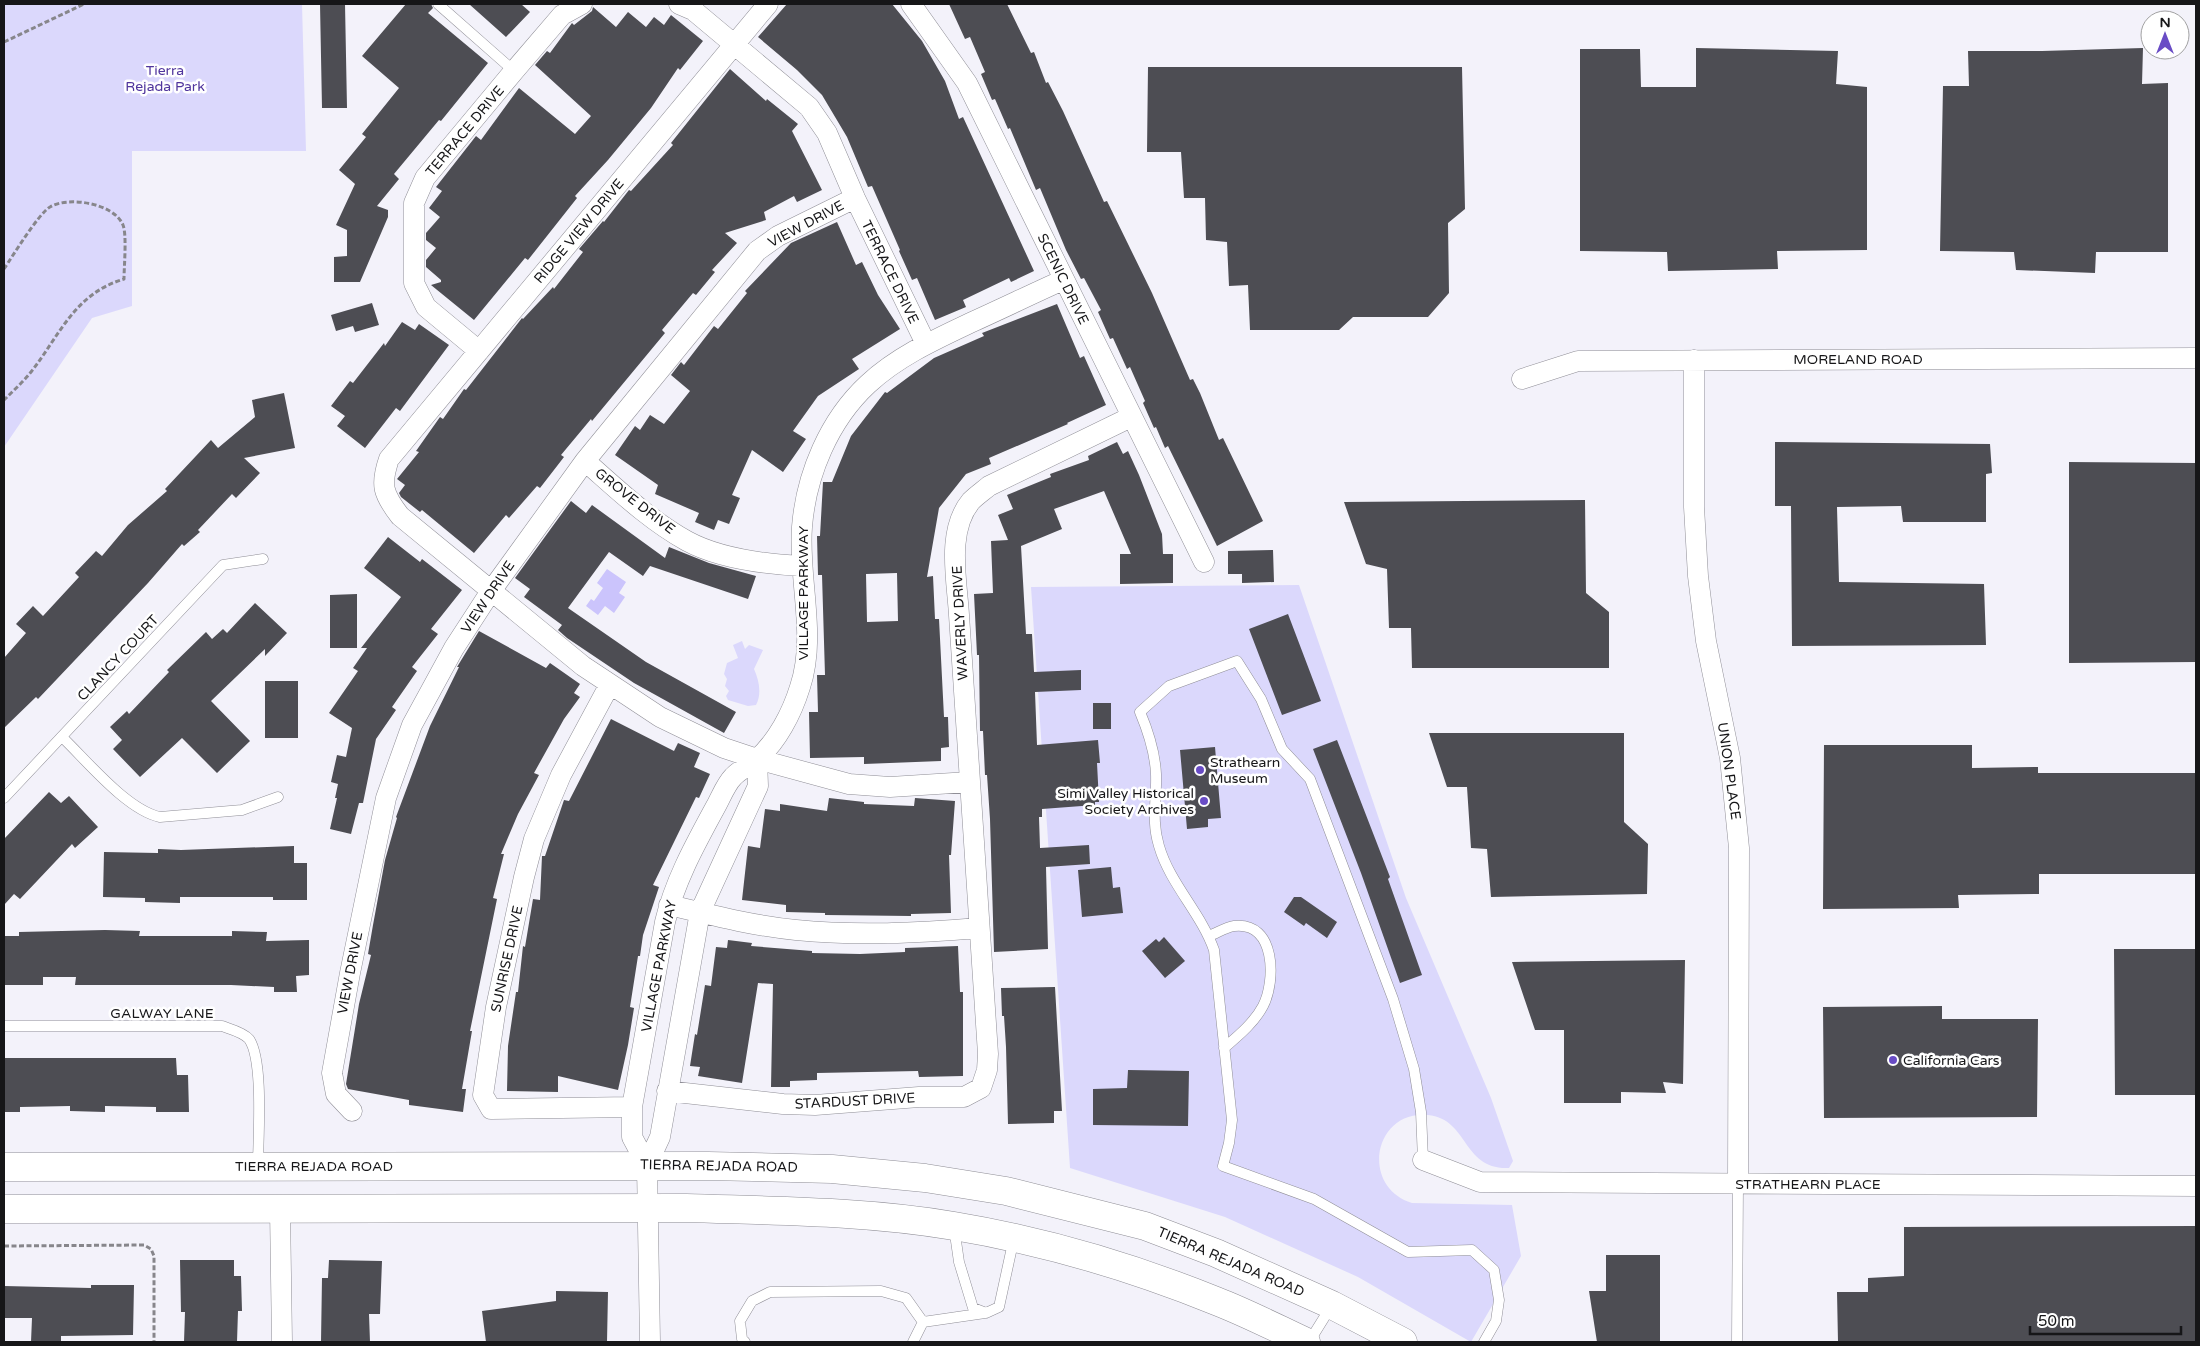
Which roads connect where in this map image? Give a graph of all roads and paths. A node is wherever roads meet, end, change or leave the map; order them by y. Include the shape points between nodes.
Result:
1 (84, 4) edge
2 (438, 4) edge
3 (582, 4) edge
4 (679, 4) edge
5 (768, 4) edge
6 (911, 4) edge
7 (4, 42) edge
8 (734, 46) junction
9 (514, 71) junction
10 (855, 198) junction
11 (4, 269) edge
12 (1063, 280) junction
13 (926, 344) junction
14 (479, 351) junction
15 (2196, 358) edge
16 (1694, 360) junction
17 (1522, 379) dead end
18 (4, 400) edge
19 (1131, 417) junction
20 (585, 461) junction
21 (263, 559) dead end
22 (1204, 562) dead end
23 (801, 566) junction
24 (491, 590) junction
25 (610, 684) junction
26 (62, 738) junction
27 (756, 759) junction
28 (969, 782) junction
29 (278, 797) dead end
30 (4, 798) edge
31 (669, 905) junction
32 (700, 912) junction
33 (979, 928) junction
34 (1209, 936) junction
35 (4, 1026) edge
36 (1224, 1048) junction
37 (981, 1088) joint
38 (667, 1091) junction
39 (632, 1108) junction
40 (352, 1111) dead end
41 (1423, 1160) joint
42 (647, 1165) junction
43 (4, 1167) edge
44 (258, 1167) junction
45 (1738, 1184) junction
46 (2196, 1186) edge
47 (280, 1208) junction
48 (648, 1208) junction
49 (4, 1209) edge
50 (954, 1226) junction
51 (1014, 1238) junction
52 (4, 1246) edge
53 (1332, 1305) junction
54 (986, 1313) junction
55 (923, 1322) junction
56 (154, 1342) edge
57 (282, 1342) edge
58 (650, 1342) edge
59 (745, 1342) edge
60 (913, 1342) edge
61 (1307, 1342) edge
62 (1403, 1342) edge
63 (1484, 1342) edge
64 (1737, 1342) edge

1 - 7 path
2 - 9 lane
3 - 9 street, TERRACE DRIVE via 562,15
4 - 8 street, TERRACE DRIVE via 693,10
5 - 8 street, RIDGE VIEW DRIVE
6 - 12 street, SCENIC DRIVE via 967,83
8 - 10 street, TERRACE DRIVE via 809,107 827,133
8 - 14 street, RIDGE VIEW DRIVE
9 - 14 street, TERRACE DRIVE via 425,178 414,203 414,283 426,307
10 - 13 street, TERRACE DRIVE
10 - 20 street, VIEW DRIVE via 778,236 757,251
11 - 18 path via 49,207 63,202 86,202 109,210 123,224 124,279 106,284 73,311 30,372
12 - 13 street, VILLAGE PARKWAY
12 - 19 street, SCENIC DRIVE
13 - 23 street, VILLAGE PARKWAY via 867,385 840,417 820,450 809,485 802,526
14 - 24 street, RIDGE VIEW DRIVE via 389,459 383,478 388,500 400,516
15 - 16 street, MORELAND ROAD
16 - 17 street, MORELAND ROAD via 1578,361
16 - 45 street, UNION PLACE via 1694,507 1698,576 1706,641 1730,758 1739,848
19 - 22 street, SCENIC DRIVE
19 - 28 street, WAVERLY DRIVE via 989,486 971,502 959,524 956,548
20 - 23 street, GROVE DRIVE via 652,518 688,541 721,554
20 - 24 street, VIEW DRIVE
21 - 26 lane, CLANCY COURT via 224,565
23 - 27 street, VILLAGE PARKWAY via 806,650 800,686 782,729
24 - 25 street via 583,666
24 - 40 street, VIEW DRIVE via 434,681 412,725 386,798 332,1073 336,1094
25 - 27 street via 660,717 724,748
25 - 39 street, SUNRISE DRIVE via 561,775 534,839 496,1007 483,1095 491,1109
26 - 29 lane via 131,804 149,815 160,817 242,810
26 - 30 lane, CLANCY COURT
27 - 28 street via 848,784 890,787
27 - 31 street, VILLAGE PARKWAY via 732,777 690,853
27 - 32 street, VILLAGE PARKWAY via 758,786
28 - 33 street, WAVERLY DRIVE
31 - 32 street
31 - 39 street, VILLAGE PARKWAY
32 - 33 street via 795,930 841,933 912,934
32 - 38 street, VILLAGE PARKWAY
33 - 37 street, WAVERLY DRIVE via 988,1054
34 - 36 lane via 1217,965
34 - 36 lane via 1234,926 1251,928 1264,938 1270,952 1269,987 1263,1006 1245,1030
34 - 41 lane via 1173,878 1159,847 1153,818 1156,774 1150,734 1140,712 1169,686 1237,661 1261,699 1282,749 1310,779 1393,999 1414,1069 1421,1112
35 - 44 lane, GALWAY LANE via 222,1026 235,1030 249,1039 257,1065
36 - 63 lane via 1232,1120 1223,1166 1314,1198 1408,1252 1472,1250 1494,1270 1499,1300 1496,1321
37 - 38 street, STARDUST DRIVE via 964,1097 815,1105 773,1104
38 - 42 street, VILLAGE PARKWAY via 660,1137
39 - 42 street, VILLAGE PARKWAY via 632,1137
41 - 45 street, STRATHEARN PLACE via 1480,1182
42 - 44 main road, TIERRA REJADA ROAD
42 - 48 street, VILLAGE PARKWAY
42 - 53 main road, TIERRA REJADA ROAD via 832,1169 925,1178 1006,1192 1144,1226 1216,1253
43 - 44 main road, TIERRA REJADA ROAD
45 - 46 street, STRATHEARN PLACE
45 - 64 lane
47 - 48 main road
47 - 49 main road
47 - 57 street
48 - 50 main road via 795,1211
48 - 58 street, VILLAGE PARKWAY
50 - 51 main road
50 - 54 lane via 959,1262 973,1308
51 - 54 lane via 999,1307
51 - 61 main road via 1145,1274 1218,1301
52 - 56 path via 144,1245 151,1249 154,1256
53 - 61 lane
53 - 62 main road, TIERRA REJADA ROAD
54 - 55 lane
55 - 59 lane via 906,1298 881,1291 770,1292 752,1301 740,1321
55 - 60 lane

